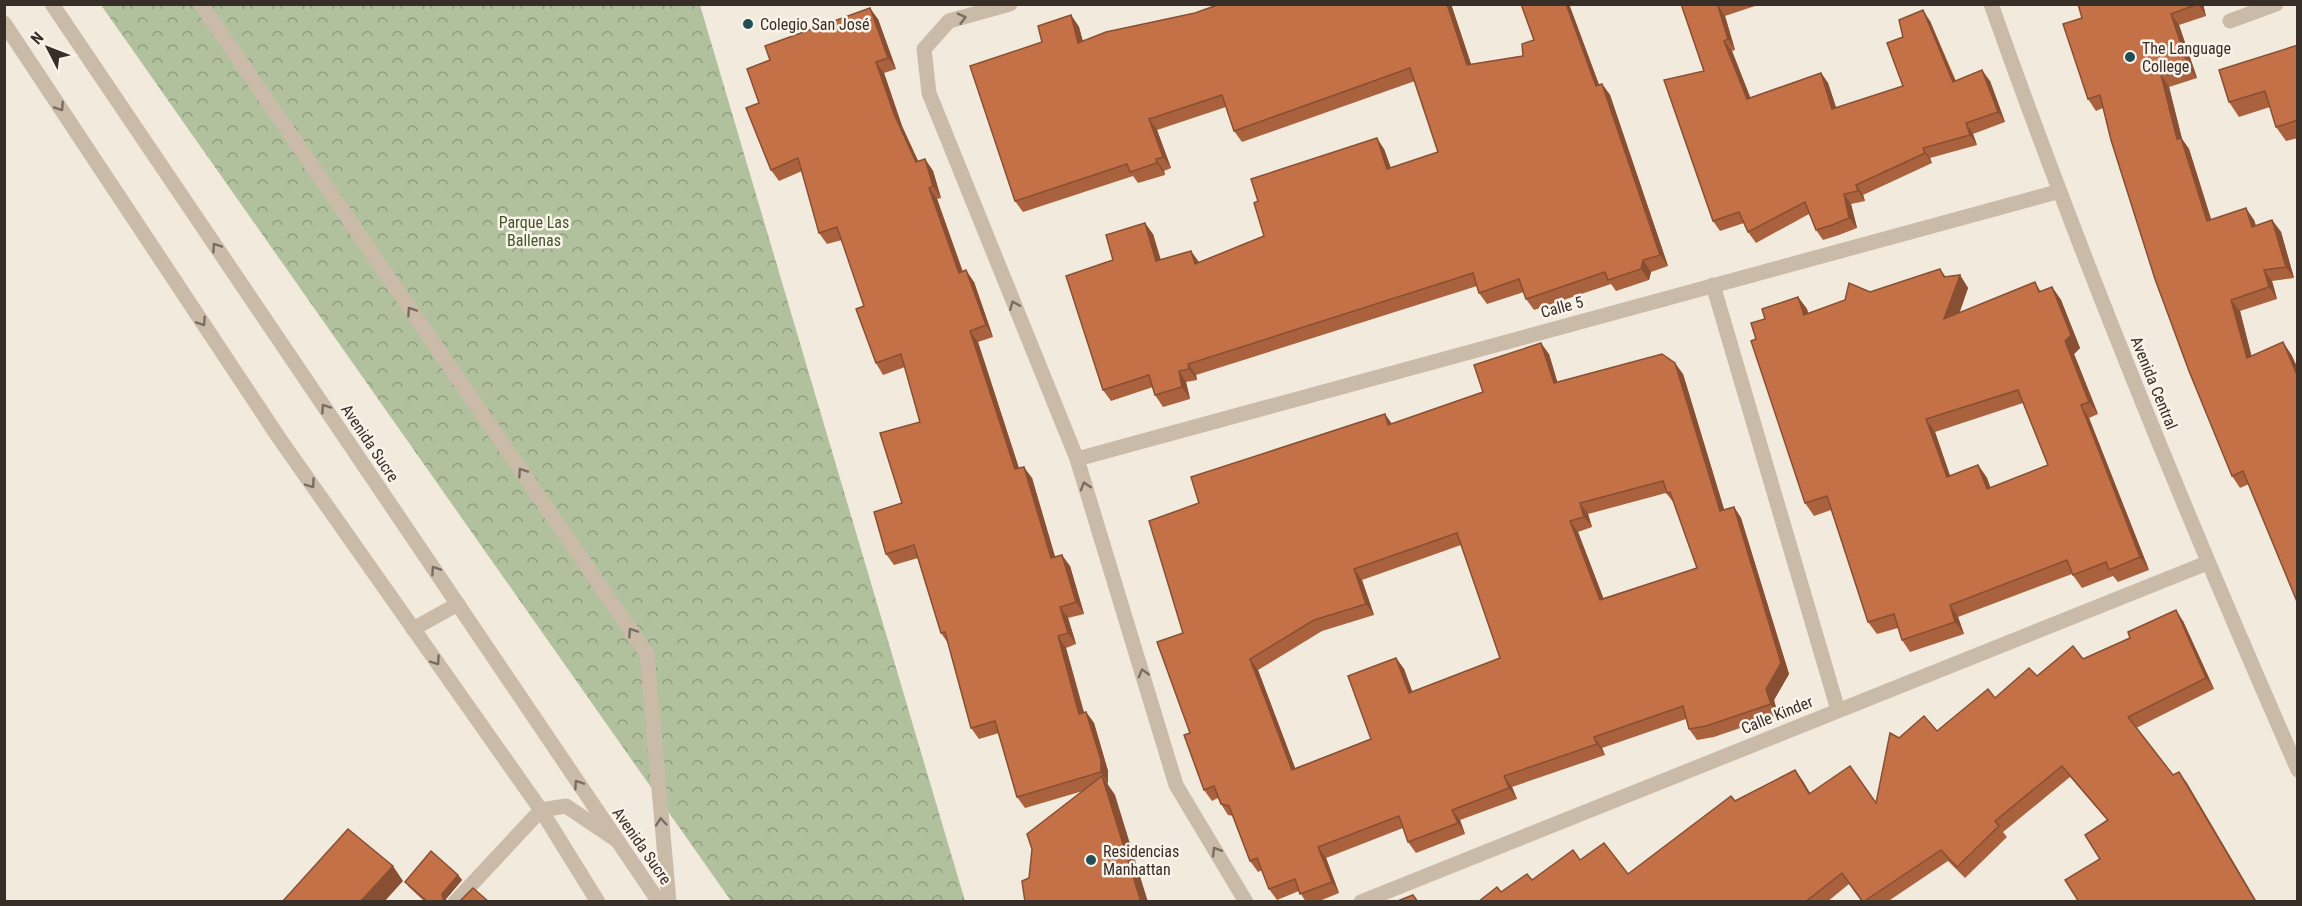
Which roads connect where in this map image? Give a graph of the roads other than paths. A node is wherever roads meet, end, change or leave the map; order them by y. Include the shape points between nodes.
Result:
1 (52, 4) edge
2 (201, 4) edge
3 (1011, 4) edge
4 (1991, 4) edge
5 (2276, 4) edge
6 (2230, 21) dead end
7 (4, 23) edge
8 (2057, 192) junction
9 (1713, 285) junction
10 (1077, 459) junction
11 (2207, 564) junction
12 (458, 604) junction
13 (413, 629) junction
14 (1838, 710) junction
15 (2298, 770) edge
16 (541, 810) junction
17 (615, 839) junction
18 (455, 902) edge
19 (598, 902) edge
20 (659, 902) edge
21 (669, 902) edge
22 (1246, 902) edge
23 (1361, 902) edge

12 -> 1 street, Avenida Sucre
21 -> 2 street, Avenida Sucre via 647,654
10 -> 3 street via 929,93 924,49 949,21
4 - 8 street, Avenida Central
5 - 6 street
7 -> 13 street via 279,438
8 - 9 street, Calle 5
8 - 11 street, Avenida Central
9 - 10 street, Calle 5
9 - 14 street
22 -> 10 street via 1176,785
11 - 14 street, Calle Kinder
11 - 15 street, Avenida Central
12 - 13 street
17 -> 12 street, Avenida Sucre
13 -> 16 street
14 - 23 street, Calle Kinder
16 - 17 street via 566,806
16 - 18 street
16 - 19 street
17 - 20 street, Avenida Sucre

